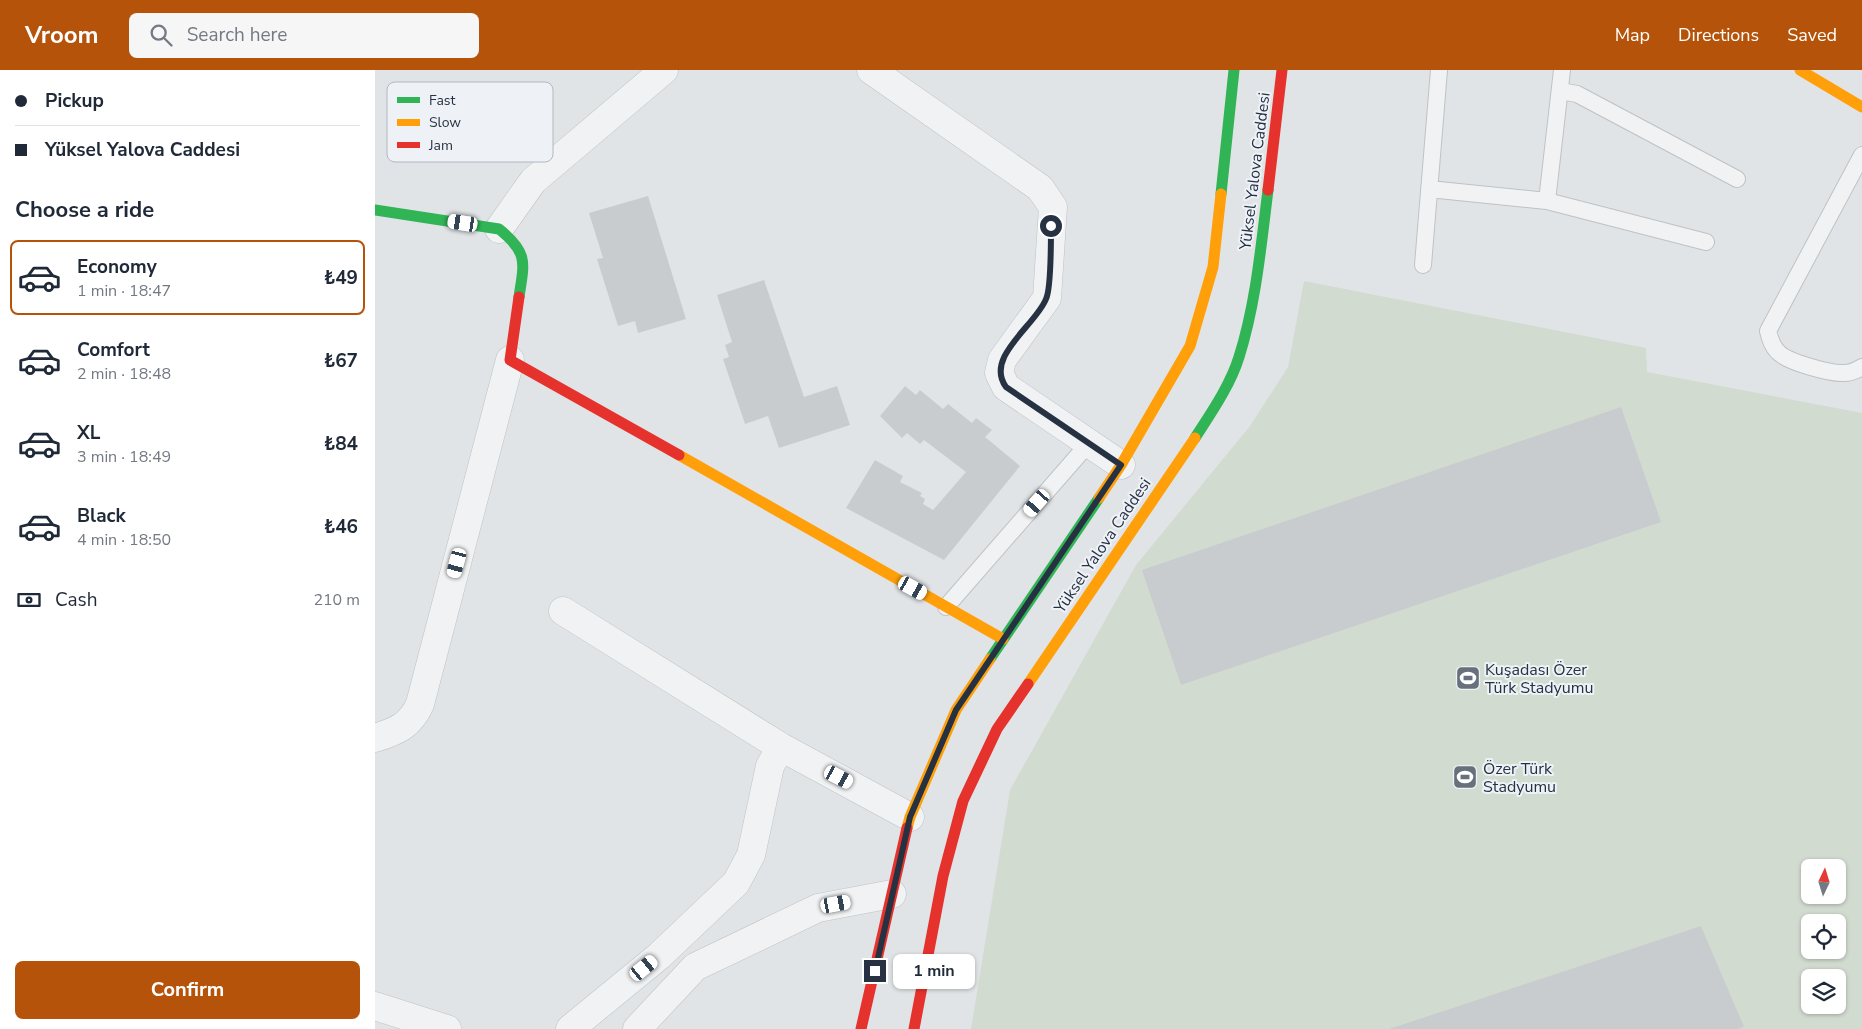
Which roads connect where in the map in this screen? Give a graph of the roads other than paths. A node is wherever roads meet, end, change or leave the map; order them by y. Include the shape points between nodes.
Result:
1 (664, 70) edge
2 (871, 70) edge
3 (1234, 70) edge
4 (1282, 70) edge
5 (1439, 70) edge
6 (1562, 70) edge
7 (1800, 70) edge
8 (1560, 91) junction
9 (1862, 107) edge
10 (1860, 163) edge
11 (1737, 180) dead end
12 (1429, 189) junction
13 (1547, 201) junction
14 (375, 210) edge
15 (499, 229) junction
16 (1705, 242) dead end
17 (1423, 265) dead end
18 (510, 360) junction
19 (1862, 367) edge
20 (1089, 443) junction
21 (1121, 465) junction
22 (947, 607) junction
23 (563, 610) dead end
24 (1003, 639) junction
25 (375, 738) edge
26 (781, 747) junction
27 (910, 817) junction
28 (892, 894) junction
29 (375, 1006) edge
30 (447, 1029) edge
31 (569, 1029) edge
32 (637, 1029) edge
33 (861, 1029) edge
34 (914, 1029) edge

1 - 15 street via 533,180
2 - 20 street via 1040,188 1053,208 1047,298 1002,360 999,373 1006,387
3 - 21 main road, Yüksel Yalova Caddesi via 1211,276 1190,346
4 - 34 main road, Yüksel Yalova Caddesi via 1258,274 1239,358 1218,403 997,729 961,811 943,876
5 - 12 lane
6 - 8 lane
7 - 9 main road
8 - 11 lane via 1577,94
8 - 13 lane
10 - 19 lane via 1768,331 1772,344 1787,358 1836,373
12 - 13 lane
12 - 17 lane
13 - 16 lane
14 - 15 main road
15 - 18 main road via 513,240 524,259
18 - 22 main road
18 - 25 street via 420,704 401,729
20 - 21 street
20 - 22 lane
21 - 24 main road, Yüksel Yalova Caddesi
22 - 24 main road
23 - 26 street
24 - 27 main road, Yüksel Yalova Caddesi via 956,710
26 - 27 street
26 - 31 street via 770,766 751,855 736,883 659,956
27 - 28 main road, Yüksel Yalova Caddesi
28 - 32 street via 818,908 695,967
28 - 33 main road, Yüksel Yalova Caddesi
29 - 30 street

